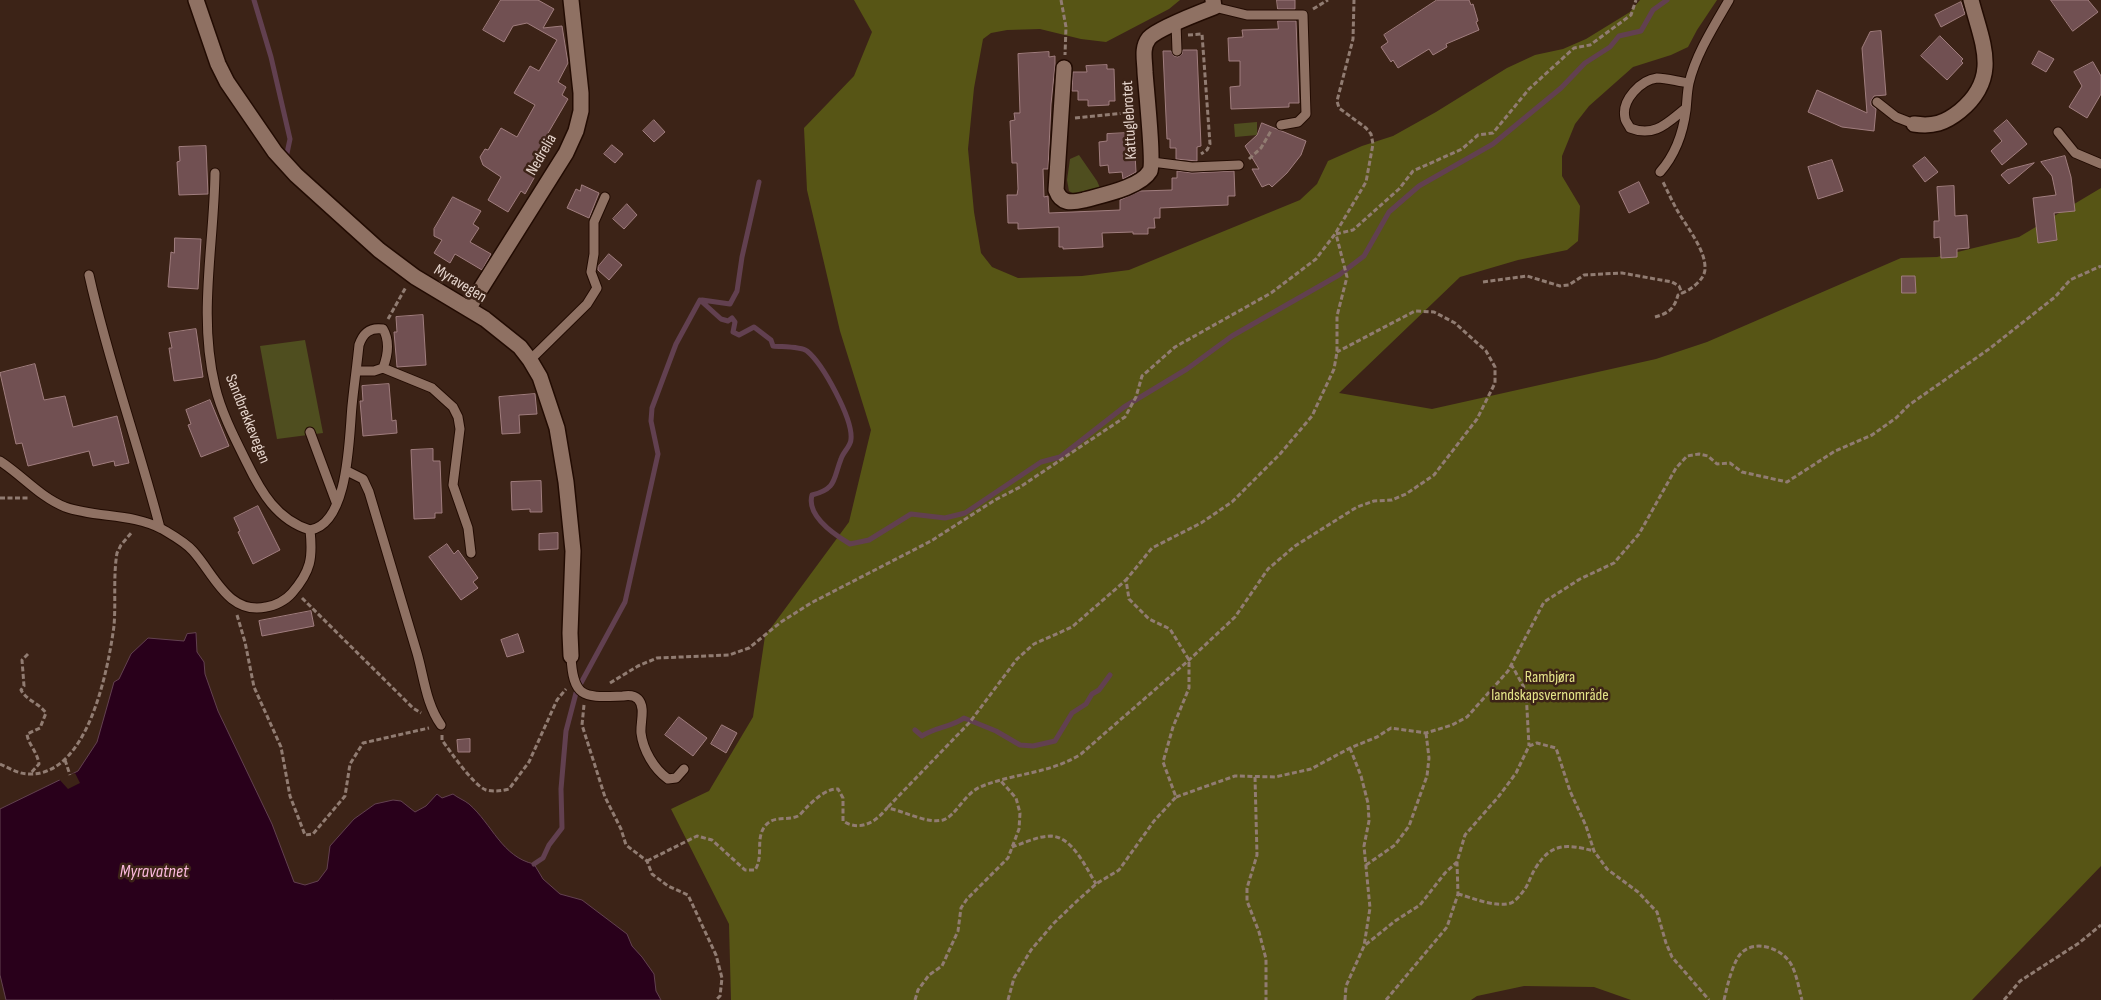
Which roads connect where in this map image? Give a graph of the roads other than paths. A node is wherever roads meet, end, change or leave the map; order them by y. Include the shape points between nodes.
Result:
1 (196, 0) edge
2 (571, 0) edge
3 (1729, 0) edge
4 (1971, 0) edge
5 (1213, 4) edge
6 (1176, 23) junction
7 (1176, 51) dead end
8 (1064, 68) road end
9 (1689, 83) junction
10 (1877, 102) dead end
11 (1686, 108) junction
12 (1914, 124) joint
13 (1281, 125) road end
14 (2058, 132) dead end
15 (1152, 162) junction
16 (2101, 164) edge
17 (1238, 165) dead end
18 (1660, 172) road end
19 (215, 173) dead end
20 (605, 197) dead end
21 (89, 275) dead end
22 (468, 309) junction
23 (530, 360) junction
24 (383, 368) junction
25 (356, 371) junction
26 (310, 432) dead end
27 (0, 461) edge
28 (347, 471) junction
29 (336, 502) junction
30 (160, 528) junction
31 (310, 530) junction
32 (471, 553) dead end
33 (571, 656) joint
34 (441, 725) road end
35 (684, 769) dead end

1 - 22 street, Myravegen via 227,82 275,152 379,250 415,277
2 - 22 street, Nedrelia via 581,93 576,131 566,153
3 - 9 lane
4 - 12 street via 1984,44 1985,77 1968,104 1954,116 1940,124
5 - 6 street, Kattuglebrotet
5 - 13 lane via 1247,16 1304,15 1306,114 1298,122
6 - 7 lane
6 - 15 street, Kattuglebrotet via 1149,38 1144,48
8 - 15 street, Kattuglebrotet via 1058,197 1073,203 1123,188 1142,179 1150,171
9 - 11 lane
9 - 11 lane via 1658,78 1646,82 1634,90 1624,117 1630,128 1641,132 1653,131
10 - 12 lane via 1896,117
11 - 18 lane via 1676,149
14 - 16 lane via 2075,153
15 - 17 lane via 1187,166
19 - 31 lane, Sandbrekkevegen via 206,312 215,388 259,489 284,518
20 - 23 lane via 594,222 591,272 597,288 588,304
21 - 30 lane via 113,370
22 - 23 street, Myravegen via 500,329
23 - 33 street, Myravegen via 540,377 557,428 566,482 573,551
24 - 25 lane
24 - 25 lane via 387,338 383,329 375,328 362,335
24 - 32 lane via 432,388 453,406 460,429 453,485 468,528
25 - 28 lane
26 - 29 lane
27 - 30 lane via 44,497 66,507
28 - 29 lane
28 - 34 lane via 363,479 369,492 431,708
29 - 31 lane via 328,520 319,528
30 - 31 lane via 191,549 232,601 246,607 262,608 273,606 289,596 308,572
33 - 35 lane via 573,680 578,688 589,695 633,696 638,699 642,708 641,734 648,754 662,775 668,779 676,778

